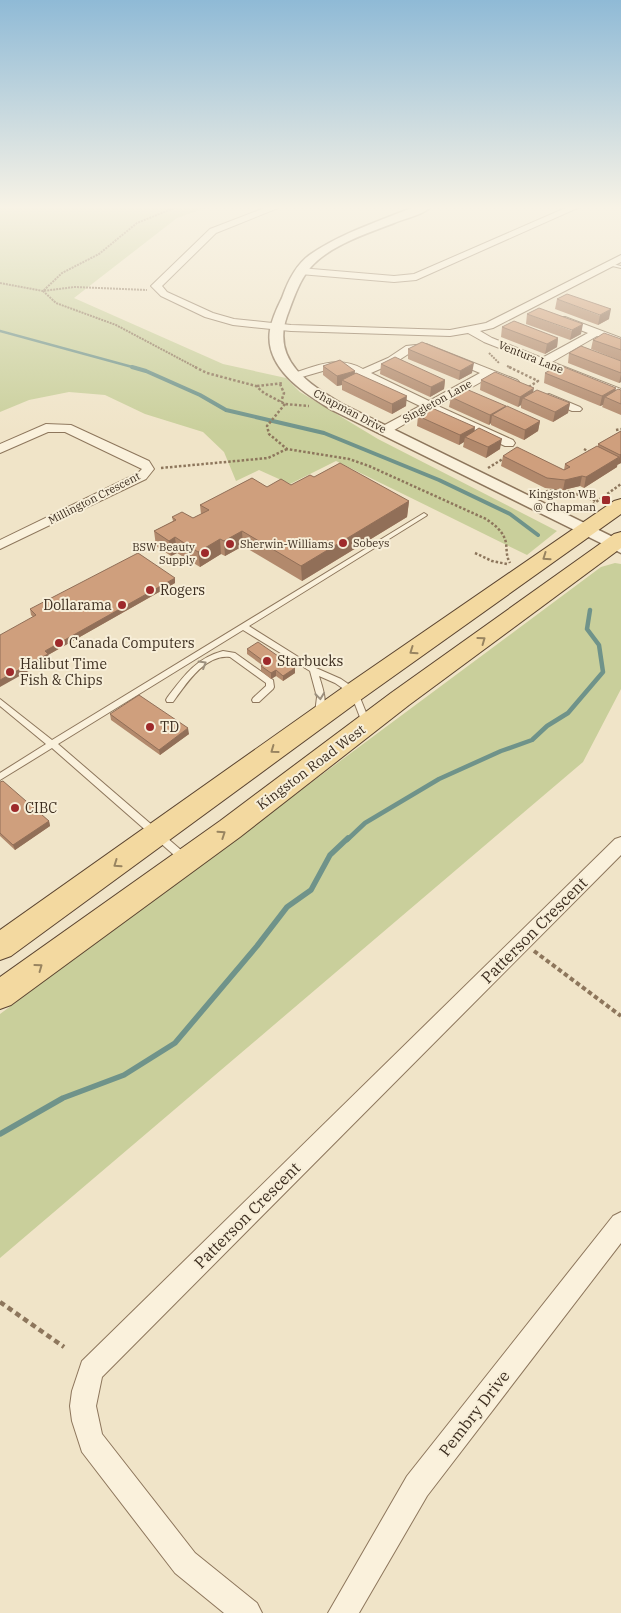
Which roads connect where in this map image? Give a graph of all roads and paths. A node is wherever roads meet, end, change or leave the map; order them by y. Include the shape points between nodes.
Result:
1 (53, 281) edge
2 (161, 281) edge
3 (296, 281) edge
4 (576, 281) edge
5 (0, 284) edge
6 (43, 290) junction
7 (160, 291) junction
8 (528, 306) junction
9 (278, 326) junction
10 (470, 330) junction
11 (596, 333) junction
12 (621, 342) edge
13 (484, 351) dead end
14 (542, 362) junction
15 (490, 372) junction
16 (362, 373) junction
17 (286, 381) junction
18 (256, 386) junction
19 (531, 390) junction
20 (621, 393) edge
21 (280, 402) junction
22 (285, 404) junction
23 (315, 406) dead end
24 (428, 406) junction
25 (576, 409) dead end
26 (385, 430) junction
27 (616, 430) dead end
28 (621, 430) edge
29 (509, 443) dead end
30 (0, 449) edge
31 (287, 449) junction
32 (584, 449) dead end
33 (508, 456) edge
34 (597, 456) edge
35 (488, 468) dead end
36 (148, 469) junction
37 (538, 494) dead end
38 (596, 501) dead end
39 (621, 505) edge
40 (424, 515) dead end
41 (586, 529) junction
42 (618, 543) edge
43 (0, 545) edge
44 (475, 552) dead end
45 (243, 626) junction
46 (313, 670) junction
47 (354, 692) junction
48 (170, 700) dead end
49 (256, 700) dead end
50 (0, 702) edge
51 (314, 721) junction
52 (367, 725) junction
53 (52, 744) junction
54 (0, 777) edge
55 (156, 834) junction
56 (621, 844) edge
57 (186, 860) junction
58 (522, 942) junction
59 (0, 947) edge
60 (0, 995) edge
61 (621, 1016) edge
62 (621, 1224) edge
63 (0, 1302) edge
64 (64, 1347) dead end
65 (247, 1613) edge
66 (343, 1613) edge

1 - 6 path
2 - 7 street via 156,286
3 - 9 street, Chapman Drive
4 - 8 street
5 - 6 path
6 - 7 path via 74,287
6 - 18 path via 56,303 116,325 207,373
7 - 9 street via 209,315 234,322
8 - 10 street via 489,326
8 - 11 street
9 - 10 street via 427,333
9 - 17 street, Chapman Drive via 276,349 286,367
10 - 14 street, Ventura Lane
11 - 12 street
11 - 14 street
13 - 19 path via 500,364 538,381
14 - 20 street, Ventura Lane
15 - 16 street via 434,349 416,347
15 - 19 street
15 - 24 street, Singleton Lane
16 - 17 street via 341,364
16 - 24 street
17 - 18 path
17 - 21 path
17 - 26 street, Chapman Drive via 307,388
18 - 21 path
19 - 25 street
21 - 22 path
22 - 23 path
22 - 31 path via 267,426 269,434
24 - 26 street, Singleton Lane
24 - 29 street
26 - 41 street, Chapman Drive
27 - 28 path
30 - 36 street, Millington Crescent via 46,428 67,428 145,464
31 - 36 path via 268,458
31 - 44 path via 349,459 369,466 486,519 497,526 505,539 508,564 492,561
32 - 34 path
33 - 35 path
36 - 43 street, Millington Crescent via 142,476
37 - 38 path via 546,490 576,491
39 - 41 main road
40 - 45 lane
41 - 42 street, Chapman Drive
41 -> 47 main road
52 -> 42 main road, Kingston Road West
45 - 46 lane
45 - 53 lane
46 - 47 lane
46 -> 51 lane via 322,707
47 - 51 main road
47 - 52 lane
48 -> 49 lane via 194,670 227,653 270,682 270,687
50 - 53 lane
51 -> 55 main road
57 -> 52 main road, Kingston Road West
53 - 54 lane
53 - 55 lane
55 - 57 lane
55 -> 59 main road
56 - 58 street, Patterson Crescent
60 -> 57 main road, Kingston Road West
58 - 61 path
58 - 65 street, Patterson Crescent via 91,1370 82,1404 92,1442 185,1563
62 - 66 street, Pembry Drive via 417,1486
63 - 64 path

